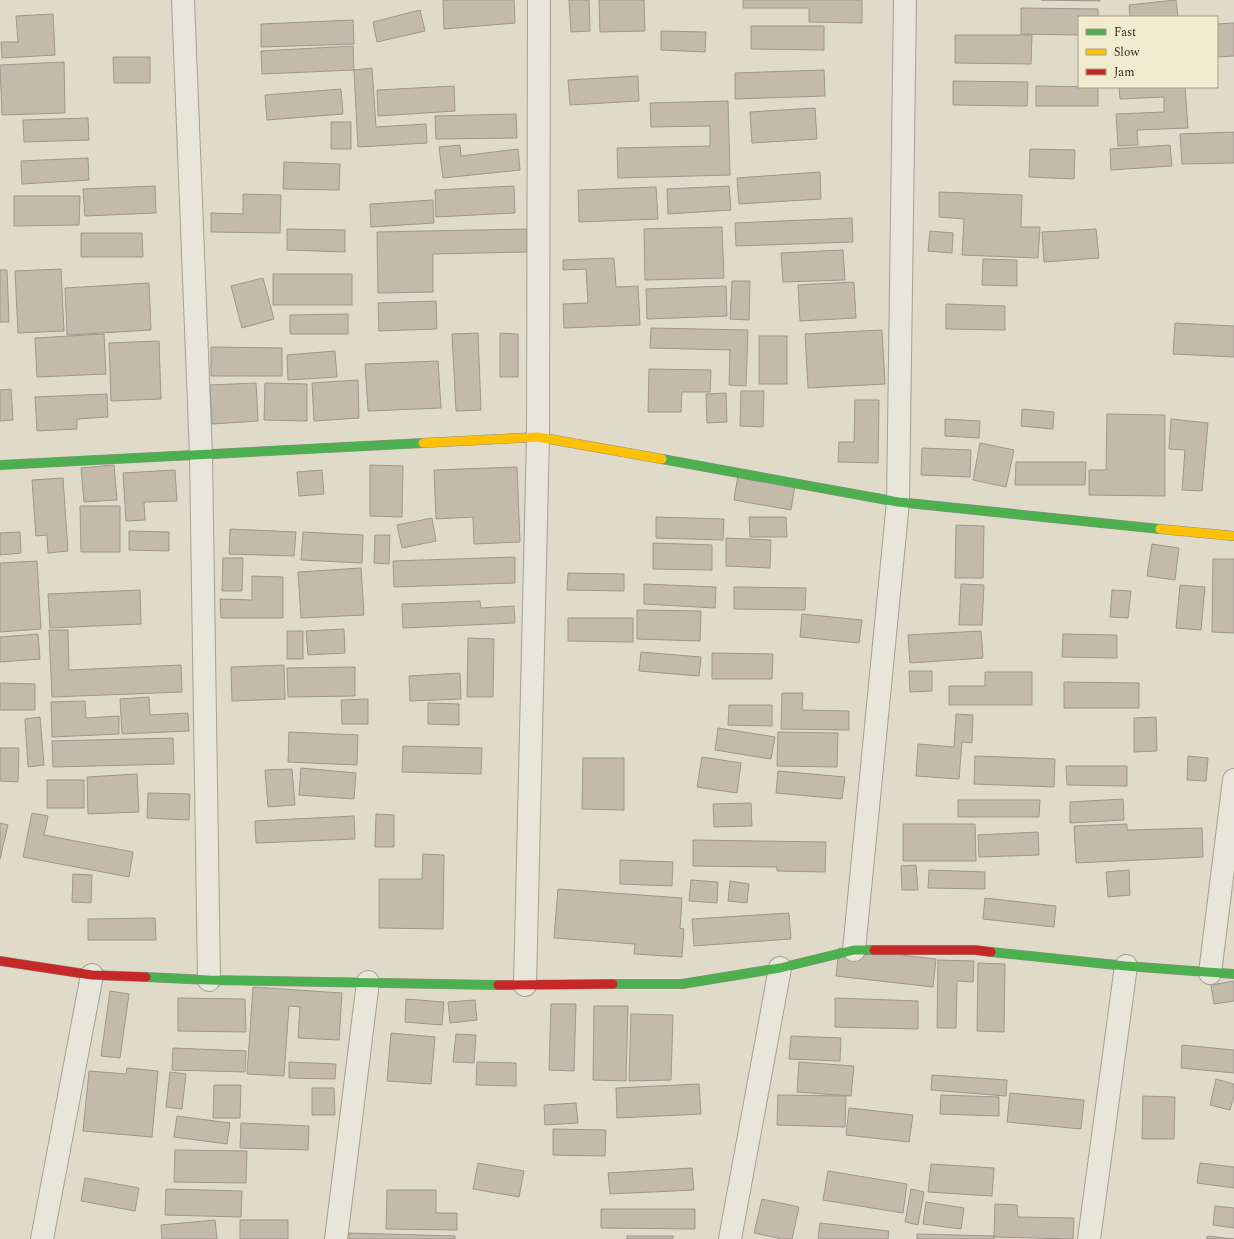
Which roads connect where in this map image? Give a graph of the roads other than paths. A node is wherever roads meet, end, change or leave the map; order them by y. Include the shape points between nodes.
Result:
1 (183, 0) edge
2 (539, 0) edge
3 (905, 0) edge
4 (538, 437) junction
5 (201, 455) junction
6 (0, 465) edge
7 (898, 502) junction
8 (1234, 536) edge
9 (1234, 780) edge
10 (854, 950) junction
11 (0, 961) edge
12 (1126, 966) junction
13 (780, 968) junction
14 (1210, 973) junction
15 (1234, 974) edge
16 (92, 975) junction
17 (209, 980) junction
18 (368, 982) junction
19 (525, 985) junction
20 (42, 1239) edge
21 (336, 1239) edge
22 (730, 1239) edge
23 (1089, 1239) edge

1 - 5 street
2 - 4 street
3 - 7 street
4 - 5 street
4 - 7 street
4 - 19 street
5 - 6 street
5 - 17 street
7 - 8 street
7 - 10 street
9 - 14 street
10 - 12 street via 976,950
10 - 13 street
11 - 16 street
12 - 14 street
12 - 23 street
13 - 19 street via 682,984
13 - 22 street
14 - 15 street
16 - 17 street
16 - 20 street
17 - 18 street
18 - 19 street
18 - 21 street

